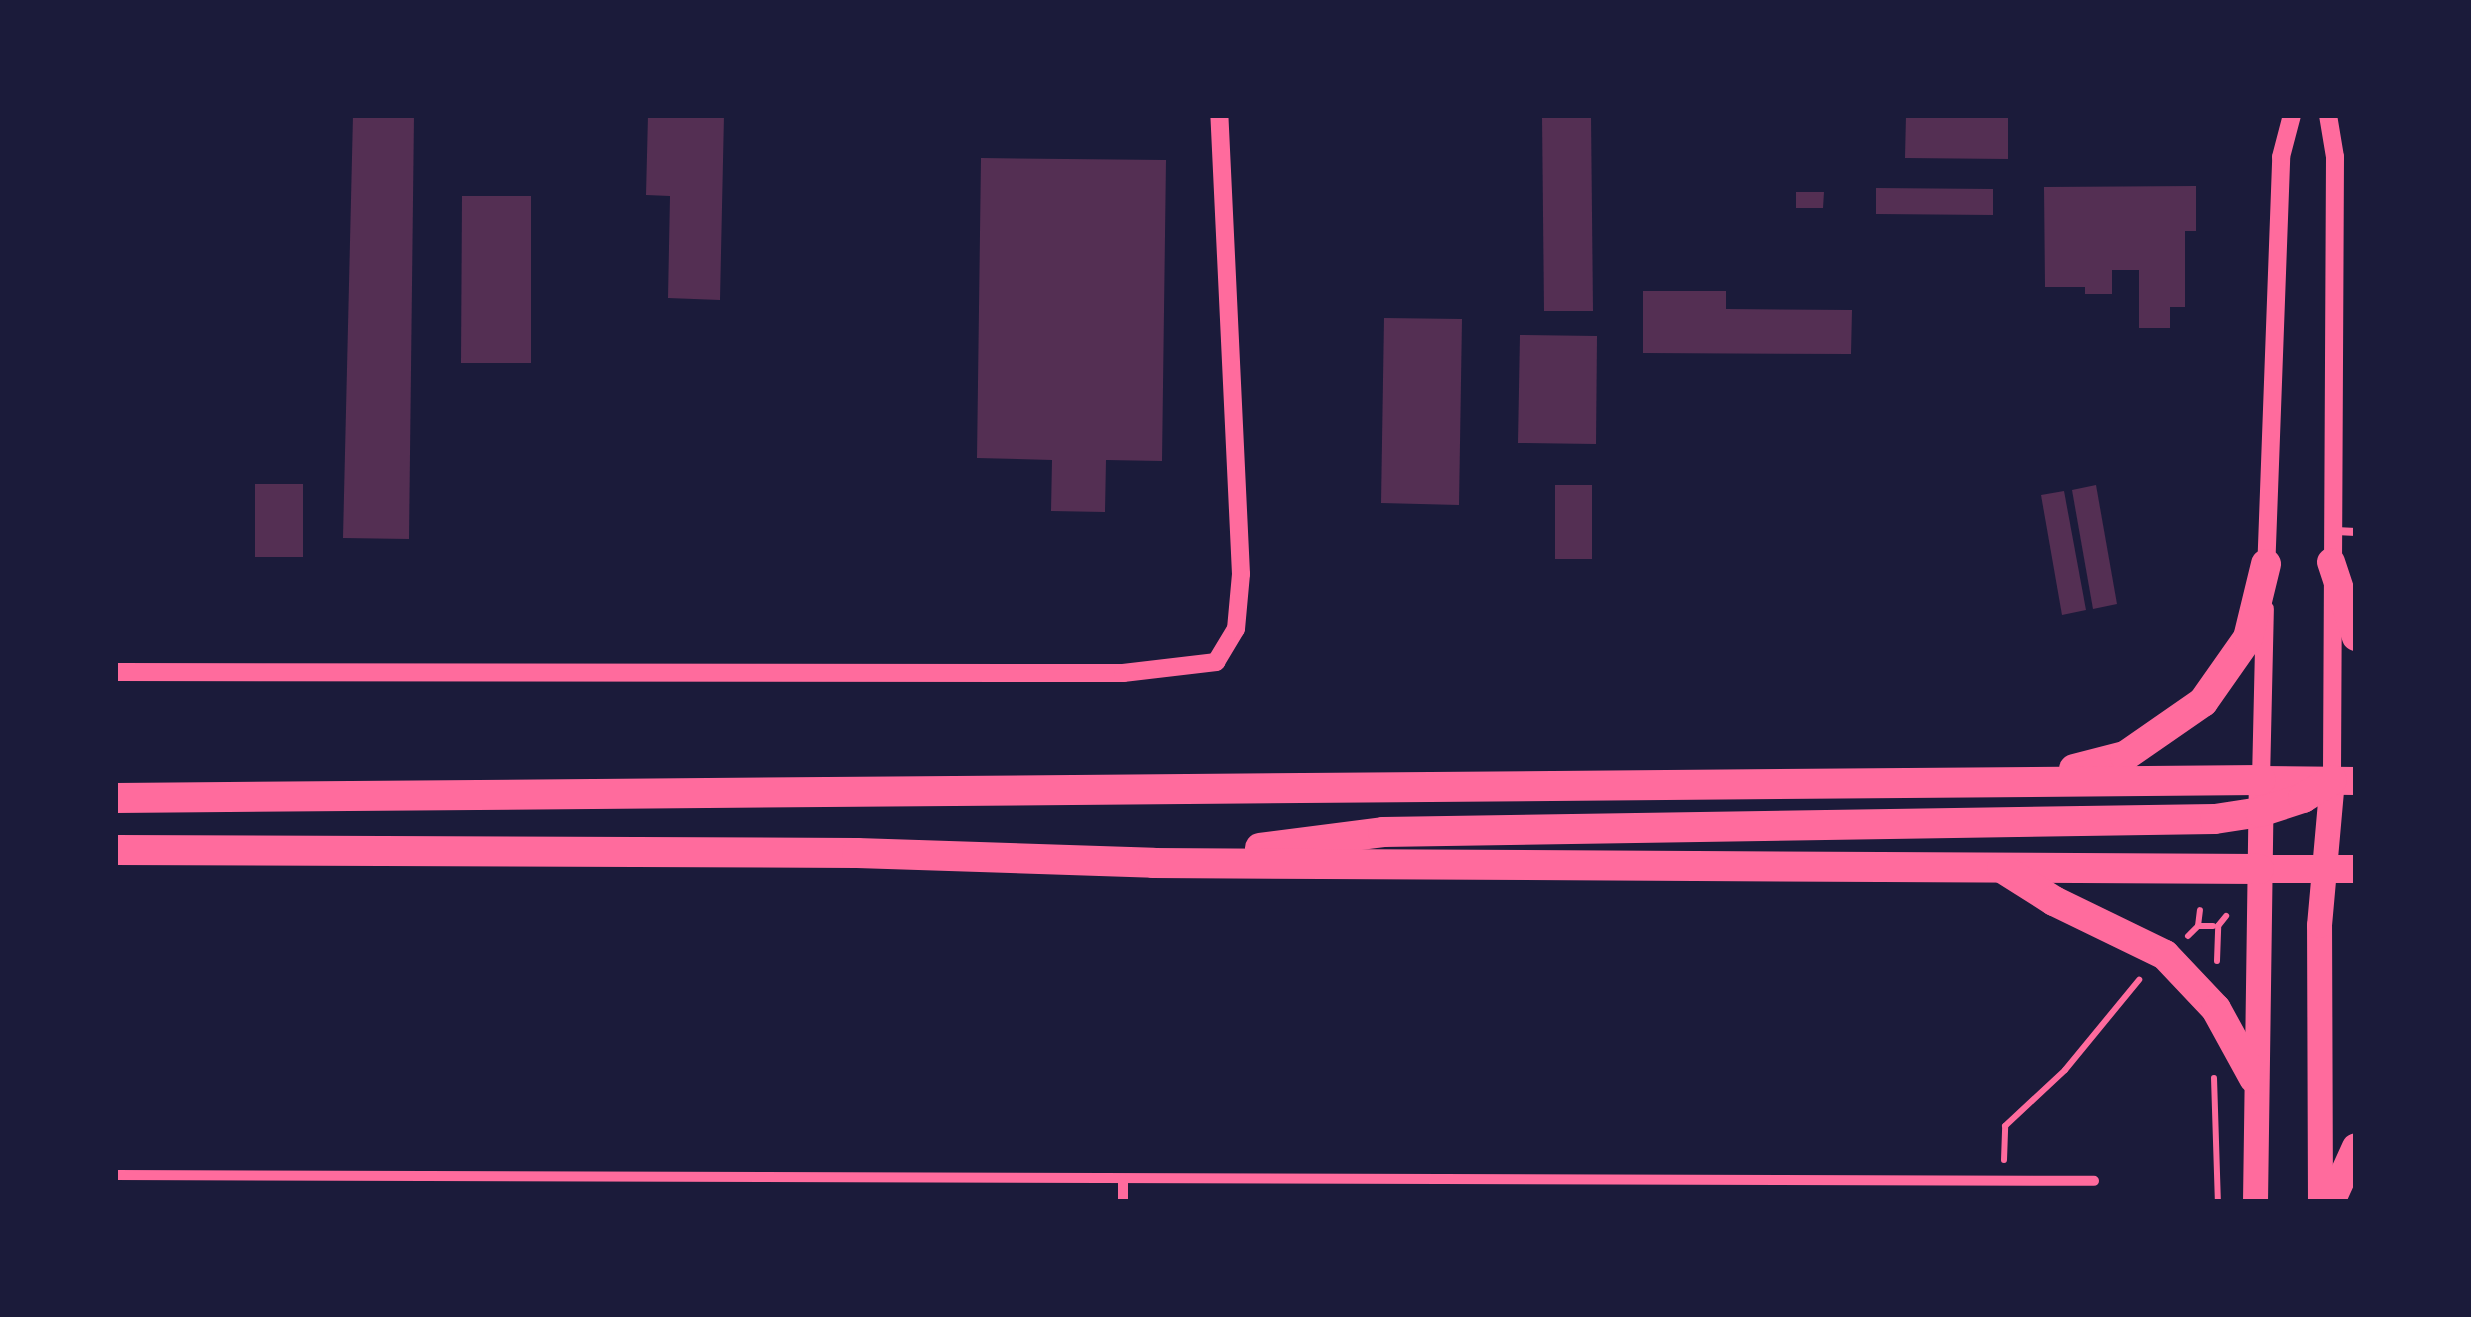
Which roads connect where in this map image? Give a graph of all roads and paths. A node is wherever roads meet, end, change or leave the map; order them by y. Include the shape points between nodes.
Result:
1 (1219, 115) edge
2 (2292, 115) edge
3 (2328, 115) edge
4 (2331, 530) junction
5 (2356, 532) edge
6 (2331, 562) junction
7 (2266, 564) junction
8 (2356, 637) edge
9 (115, 672) edge
10 (2034, 780) junction
11 (2261, 780) junction
12 (2344, 781) edge
13 (115, 798) edge
14 (2260, 812) junction
15 (115, 850) edge
16 (1153, 863) junction
17 (2002, 868) junction
18 (2259, 869) junction
19 (2324, 869) junction
20 (2356, 869) edge
21 (2200, 910) dead end
22 (2198, 926) junction
23 (2213, 926) dead end
24 (2184, 940) dead end
25 (2143, 976) dead end
26 (2254, 1078) junction
27 (2212, 1122) dead end
28 (2356, 1147) edge
29 (115, 1174) edge
30 (1122, 1178) junction
31 (2004, 1181) junction
32 (2094, 1181) dead end
33 (1123, 1202) edge
34 (2218, 1202) edge
35 (2255, 1202) edge
36 (2320, 1202) edge
37 (2331, 1202) edge

1 - 9 street via 1240,574 1236,629 1216,662 1123,673
2 - 7 street via 2280,156
3 - 4 street via 2336,157
4 - 5 lane
4 - 6 street
6 - 8 highway
6 - 12 street
7 - 10 highway via 2248,638 2202,702 2124,756
7 - 11 street
10 - 11 highway
10 - 13 highway
11 - 12 highway
11 - 14 main road
12 - 14 highway
12 - 19 main road
14 - 16 highway via 1991,825 1382,832
14 - 18 main road
15 - 16 highway via 856,853
16 - 17 highway
17 - 18 highway
17 - 26 highway via 2054,902 2166,956 2216,1009
18 - 19 highway
18 - 26 main road
19 - 20 highway
19 - 36 main road
21 - 22 path
22 - 23 path
22 - 24 path
25 - 31 path via 2065,1070 2005,1126
26 - 35 main road
27 - 34 path
28 - 37 highway
29 - 30 street
30 - 31 street
30 - 33 street
31 - 32 street

